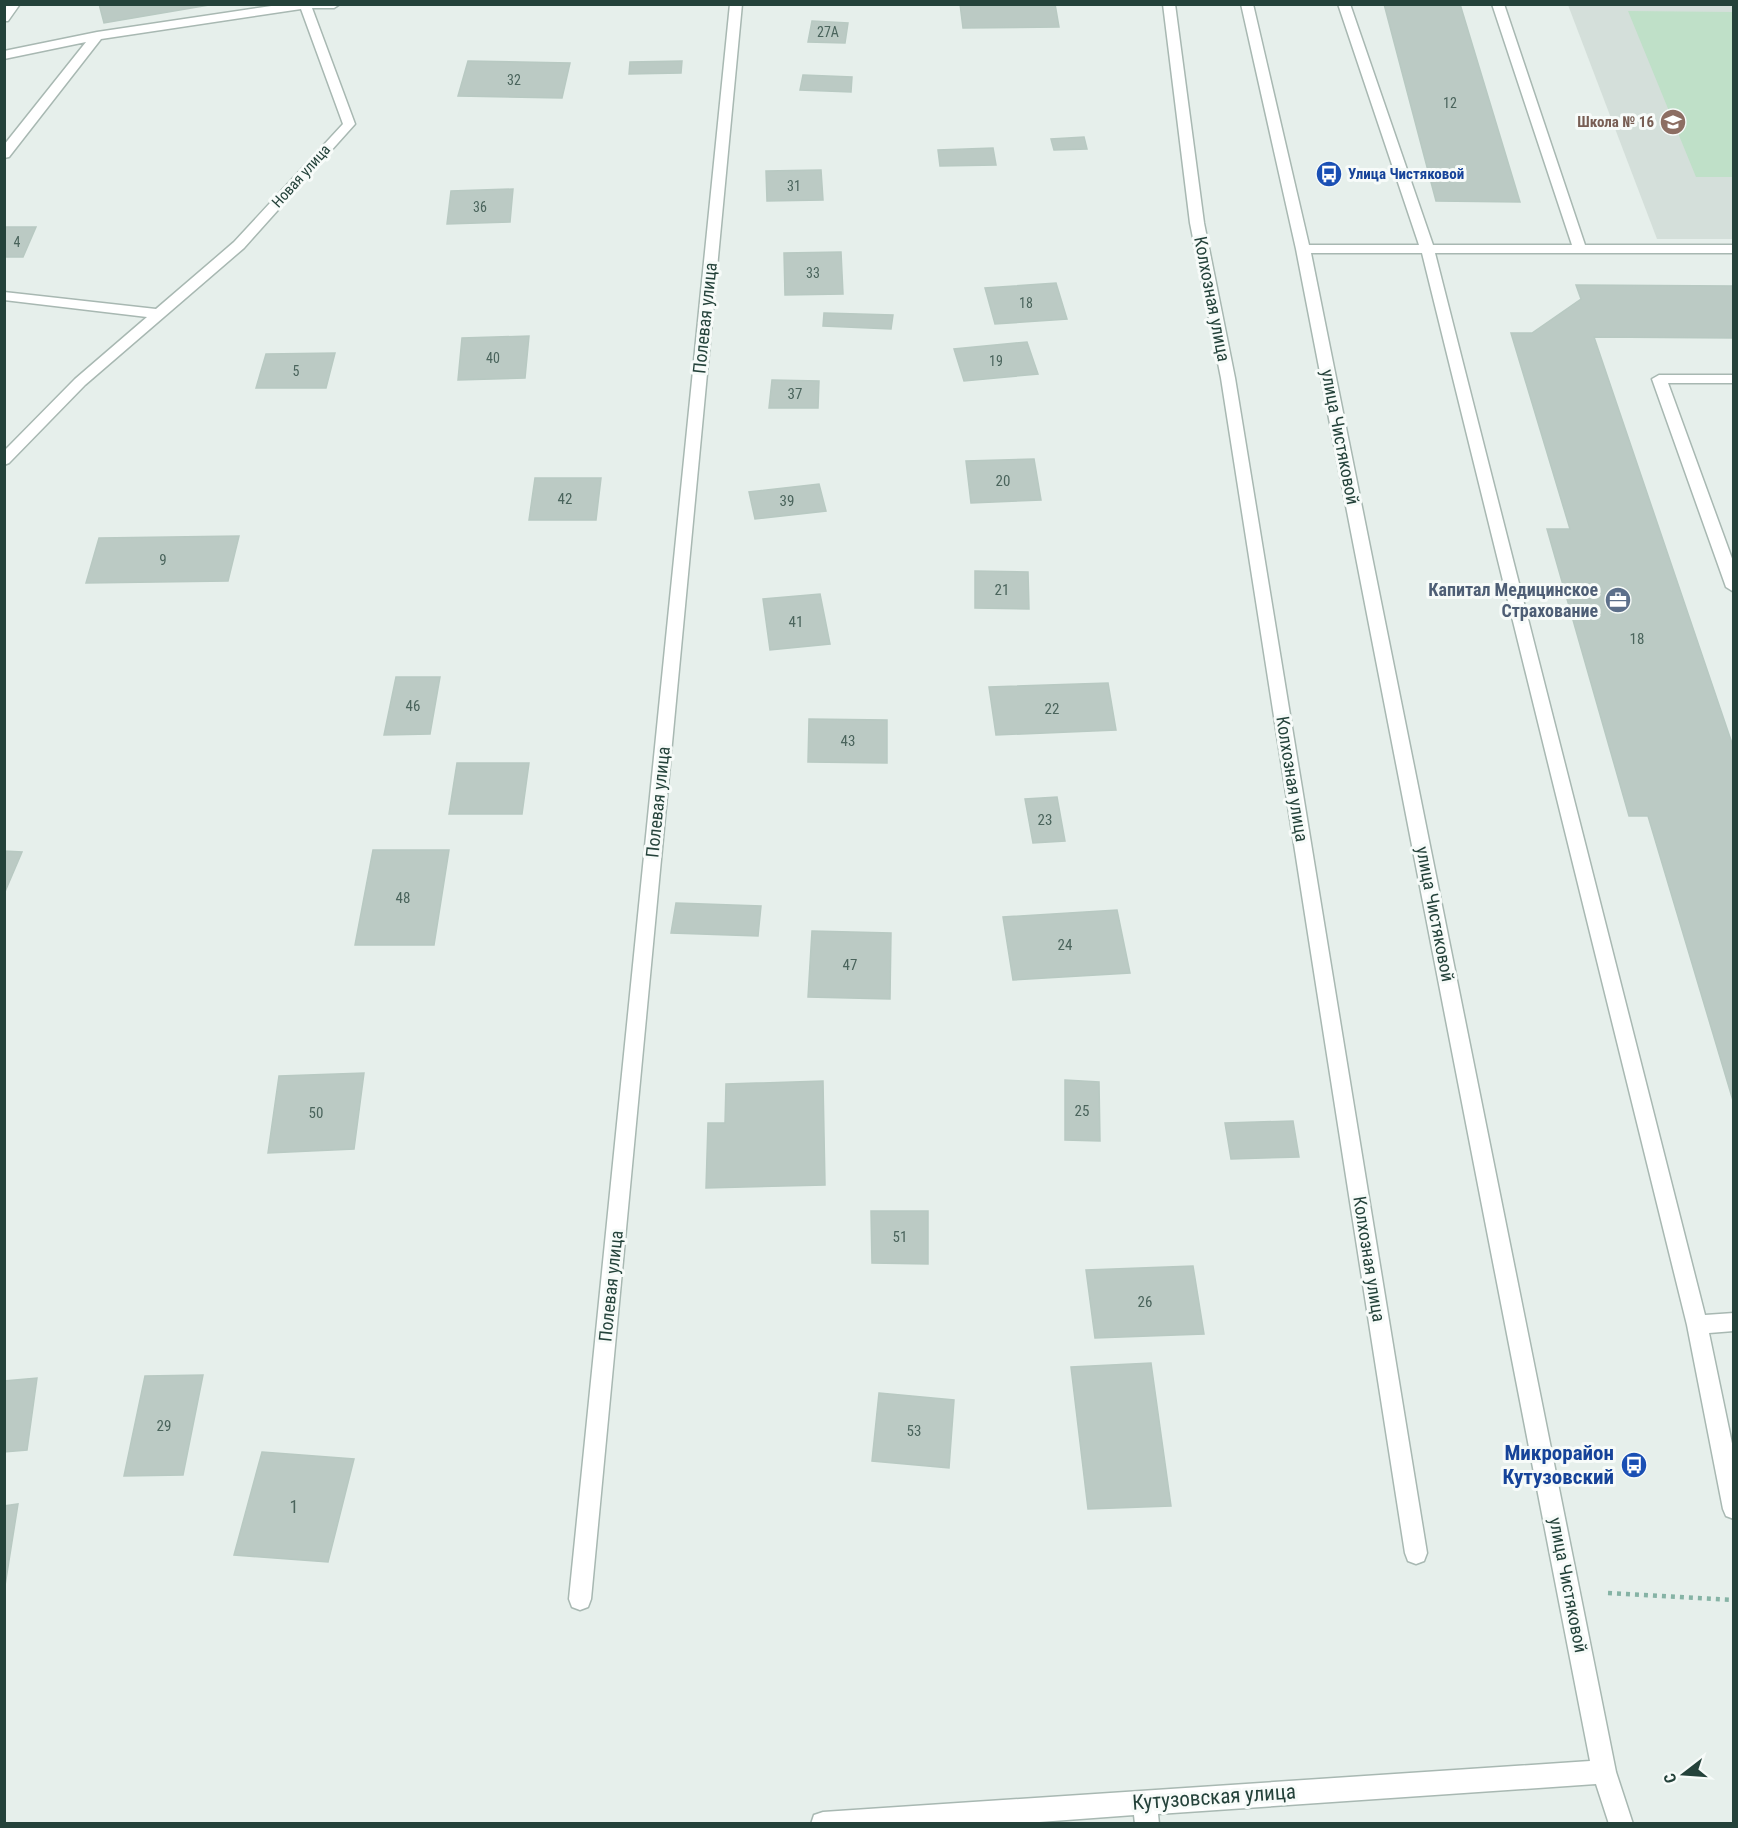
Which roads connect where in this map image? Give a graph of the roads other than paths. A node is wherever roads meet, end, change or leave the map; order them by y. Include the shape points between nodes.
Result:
1 (14, 4) edge
2 (334, 4) edge
3 (736, 4) edge
4 (1169, 4) edge
5 (1247, 4) edge
6 (1344, 4) edge
7 (1498, 4) edge
8 (304, 5) edge
9 (4, 18) edge
10 (97, 36) junction
11 (4, 55) edge
12 (4, 154) edge
13 (1303, 249) junction
14 (1580, 249) junction
15 (1734, 249) edge
16 (1428, 251) junction
17 (4, 296) edge
18 (159, 314) junction
19 (1734, 380) edge
20 (4, 460) edge
21 (1734, 587) edge
22 (1734, 1322) edge
23 (1697, 1325) junction
24 (1734, 1509) edge
25 (1416, 1553) dead end
26 (580, 1599) dead end
27 (1604, 1772) junction
28 (1146, 1813) edge
29 (851, 1822) edge
30 (823, 1824) edge
31 (1620, 1824) edge

1 - 9 street
2 - 8 street
3 - 26 street, Полевая улица
4 - 25 street, Колхозная улица via 1197,223 1228,378
5 - 13 street, улица Чистяковой
6 - 16 street
7 - 14 street
8 - 10 street
8 - 18 street, Новая улица via 349,124 239,245
10 - 11 street
10 - 12 street
13 - 16 street
13 - 27 street, улица Чистяковой
14 - 15 street
14 - 16 street
16 - 23 street
17 - 18 street
18 - 20 street, Новая улица via 80,382
19 - 21 street via 1659,379
22 - 23 street
23 - 24 street
27 - 28 street, Кутузовская улица
27 - 31 street, улица Чистяковой
28 - 29 street, Кутузовская улица
29 - 30 street, Кутузовская улица

